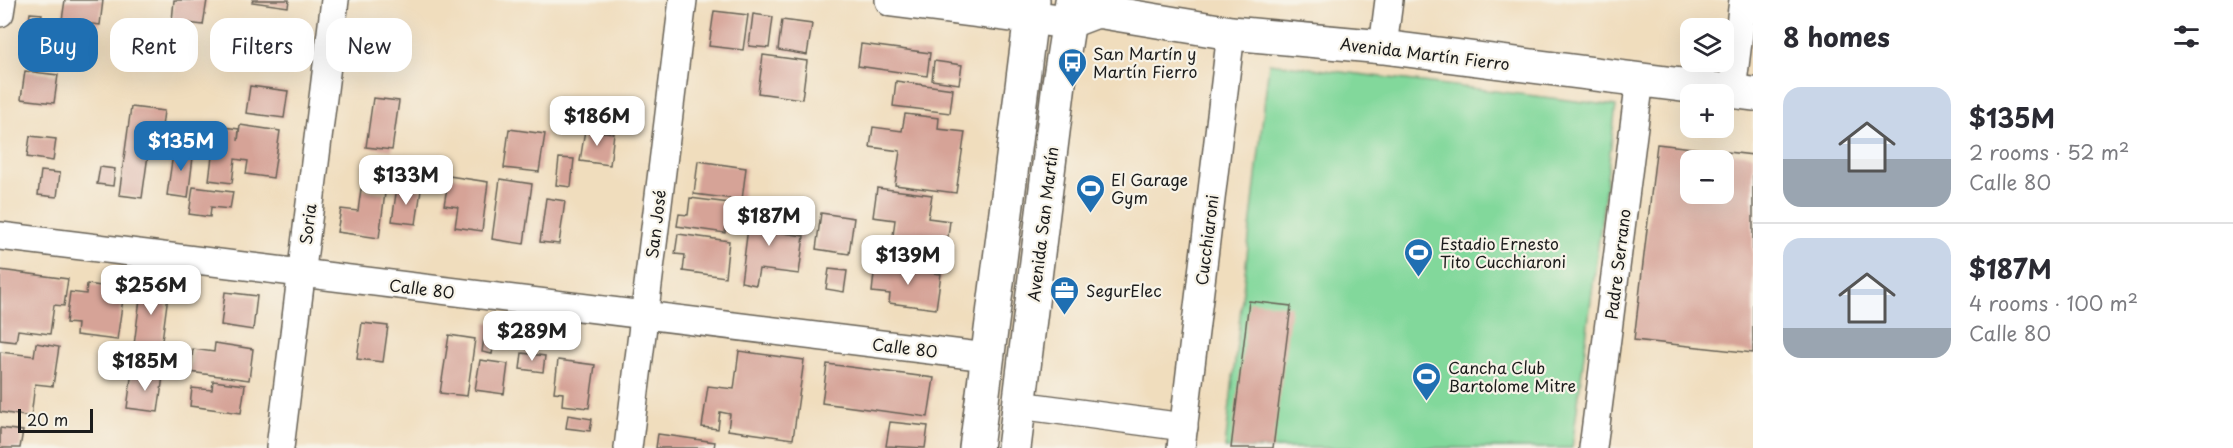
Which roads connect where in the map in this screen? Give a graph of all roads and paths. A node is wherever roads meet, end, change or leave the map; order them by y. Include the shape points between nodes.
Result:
1 (2, 0) edge
2 (335, 0) edge
3 (683, 0) edge
4 (892, 0) edge
5 (1389, 0) edge
6 (1743, 0) edge
7 (1032, 8) edge
8 (1081, 8) edge
9 (0, 13) edge
10 (1232, 33) junction
11 (1383, 47) junction
12 (1640, 80) junction
13 (1743, 92) edge
14 (0, 236) edge
15 (301, 273) junction
16 (644, 315) junction
17 (987, 357) junction
18 (1019, 405) junction
19 (1183, 438) edge
20 (280, 448) edge
21 (628, 448) edge
22 (976, 448) edge
23 (1014, 448) edge
24 (1593, 448) edge

1 - 9 street
2 - 15 street, Soria
3 - 16 street, San José
4 - 7 main road, Avenida Martín Fierro
5 - 11 street
6 - 13 street
7 - 8 main road, Avenida Martín Fierro
7 - 17 main road
8 - 10 main road, Avenida Martín Fierro
8 - 18 main road, Avenida San Martín via 1057,94
10 - 11 main road, Avenida Martín Fierro
10 - 19 street, Cucchiaroni
11 - 12 main road, Avenida Martín Fierro
12 - 13 main road, Avenida Martín Fierro
12 - 24 street, Padre Serrano
14 - 15 street, Calle 80
15 - 16 street, Calle 80
15 - 20 street, Soria
16 - 17 street, Calle 80
16 - 21 street, San José
17 - 22 main road
18 - 19 street
18 - 23 main road, Avenida San Martín

